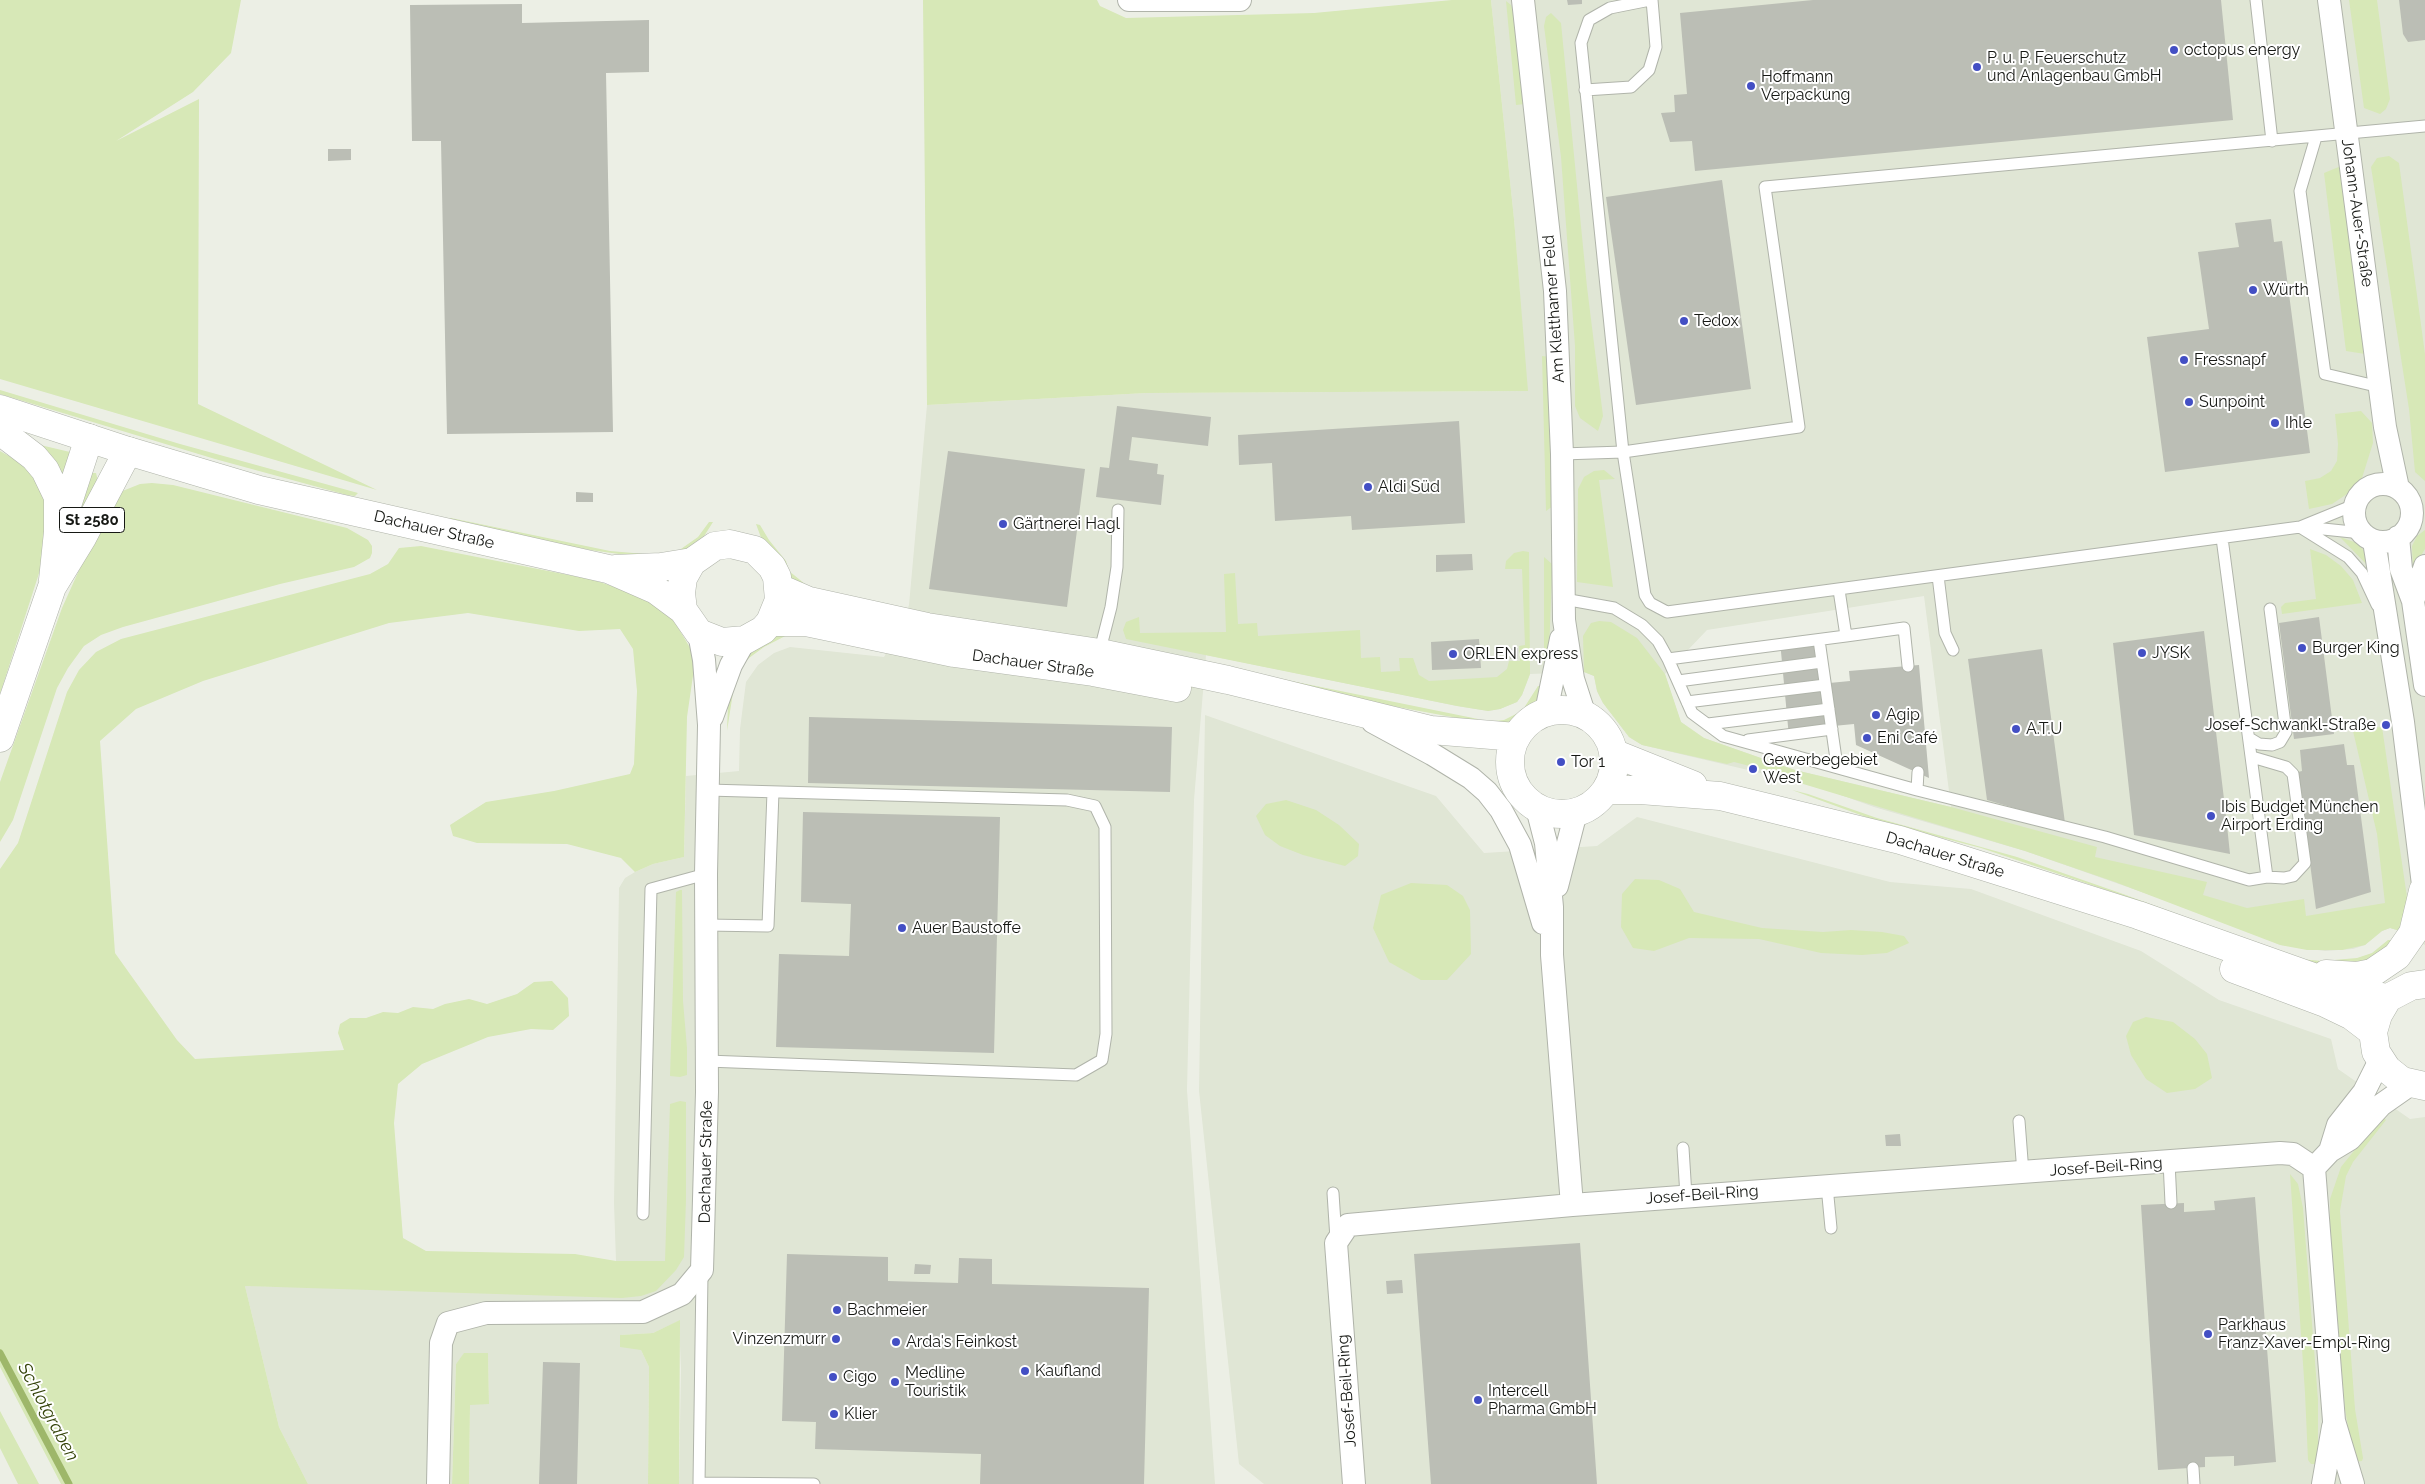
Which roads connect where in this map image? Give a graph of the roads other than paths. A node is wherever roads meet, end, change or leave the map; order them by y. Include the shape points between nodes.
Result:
1 (1129, 0) edge
2 (1226, 0) edge
3 (1523, 0) edge
4 (1651, 0) edge
5 (2256, 0) edge
6 (2328, 0) edge
7 (1585, 90) junction
8 (2425, 126) edge
9 (2347, 134) junction
10 (2316, 137) junction
11 (2272, 141) junction
12 (2380, 387) junction
13 (0, 409) edge
14 (2385, 427) junction
15 (0, 431) edge
16 (89, 438) junction
17 (128, 451) junction
18 (1623, 452) junction
19 (1562, 454) junction
20 (2373, 485) junction
21 (2410, 495) edge
22 (2354, 505) junction
23 (1118, 510) dead end
24 (2411, 526) edge
25 (2300, 527) junction
26 (58, 532) junction
27 (2368, 537) junction
28 (2222, 538) junction
29 (692, 562) junction
30 (2425, 566) edge
31 (608, 569) junction
32 (1938, 576) junction
33 (52, 586) junction
34 (779, 588) junction
35 (1839, 590) junction
36 (2413, 601) junction
37 (1657, 608) junction
38 (2270, 609) dead end
39 (682, 610) junction
40 (1564, 610) junction
41 (770, 622) junction
42 (1642, 625) junction
43 (699, 633) junction
44 (2390, 635) junction
45 (1846, 636) junction
46 (745, 640) junction
47 (1819, 640) junction
48 (1953, 650) dead end
49 (1668, 659) junction
50 (1096, 662) junction
51 (1822, 662) junction
52 (1908, 666) dead end
53 (1678, 681) junction
54 (1825, 685) junction
55 (2425, 685) edge
56 (1687, 702) junction
57 (1829, 708) junction
58 (1354, 712) junction
59 (1546, 712) junction
60 (1584, 713) junction
61 (1708, 724) junction
62 (709, 725) junction
63 (1832, 729) junction
64 (1431, 730) junction
65 (1516, 737) junction
66 (0, 738) edge
67 (2249, 738) junction
68 (1742, 740) junction
69 (1613, 753) junction
70 (2252, 757) junction
71 (1837, 766) junction
72 (1510, 767) junction
73 (1918, 772) dead end
74 (708, 790) junction
75 (1606, 790) junction
76 (1917, 790) junction
77 (773, 792) junction
78 (1720, 796) junction
79 (1537, 808) junction
80 (1576, 812) junction
81 (706, 874) junction
82 (2267, 877) junction
83 (2424, 896) edge
84 (1552, 907) junction
85 (706, 925) junction
86 (2167, 927) junction
87 (1552, 954) junction
88 (2423, 980) edge
89 (2388, 998) junction
90 (2373, 1032) junction
91 (2380, 1060) junction
92 (707, 1061) junction
93 (2418, 1085) edge
94 (2019, 1121) dead end
95 (1683, 1148) dead end
96 (2330, 1150) junction
97 (2169, 1162) junction
98 (2314, 1168) junction
99 (2023, 1172) junction
100 (1827, 1186) junction
101 (1333, 1192) dead end
102 (1686, 1196) junction
103 (2171, 1203) dead end
104 (1572, 1205) junction
105 (643, 1214) dead end
106 (1831, 1228) dead end
107 (1336, 1243) junction
108 (702, 1270) junction
109 (2334, 1421) junction
110 (2193, 1468) dead end
111 (438, 1484) edge
112 (814, 1484) edge
113 (1354, 1484) edge
114 (2194, 1484) edge
115 (2323, 1484) edge
116 (2353, 1484) edge

1 - 2 street
3 - 19 street, Am Kletthamer Feld via 1555,291
4 - 7 lane via 1610,8 1589,20 1581,43
4 - 7 lane via 1656,46 1649,70 1631,87
5 - 11 lane
6 - 9 street, Johann-Auer-Straße
7 - 18 lane
8 - 9 lane
9 - 10 lane
9 - 12 street, Johann-Auer-Straße
10 - 11 lane
10 - 12 lane via 2300,191 2325,374
11 - 18 lane via 1766,187 1799,427
12 - 14 street, Johann-Auer-Straße
13 - 16 main road, Dachauer Straße
14 - 20 street, Johann-Auer-Straße
14 - 21 street, Johann-Auer-Straße
15 - 26 main road, St 2580 via 45,470 58,497
16 - 17 main road, Dachauer Straße
16 - 26 main road, St 2580
17 - 31 main road, Dachauer Straße via 259,490
17 - 33 main road, St 2580 via 82,538
18 - 19 lane
18 - 37 lane via 1643,587 1650,603
19 - 40 street, Am Kletthamer Feld
20 - 21 street via 2382,483
20 - 22 street via 2361,493
21 - 24 street
22 - 25 lane
22 - 27 street via 2354,520
23 - 50 lane via 1117,567 1111,607
24 - 27 street via 2391,541
24 - 36 street via 2402,569
25 - 27 lane
25 - 28 lane
25 - 44 lane via 2348,557 2362,573
26 - 33 main road, St 2580
27 - 44 street
28 - 32 lane
28 - 67 lane
29 - 31 main road, Dachauer Straße
29 - 34 main road, Dachauer Straße via 716,546 743,546 755,550 772,567
29 - 39 main road via 683,578
30 - 36 street
31 - 39 main road, Dachauer Straße via 656,590
32 - 35 lane
32 - 48 lane via 1945,633
33 - 66 main road, St 2580
34 - 41 main road, Dachauer Straße via 776,612
34 - 50 main road, Dachauer Straße via 809,602
35 - 37 lane via 1680,612
35 - 45 lane
36 - 55 street
37 - 42 lane
38 - 67 lane via 2286,732 2280,742 2272,745 2259,744
39 - 43 main road, Dachauer Straße
40 - 42 lane via 1614,608
40 - 59 street, Am Kletthamer Feld
40 - 60 street, Am Kletthamer Feld via 1574,679
41 - 46 main road, Dachauer Straße
41 - 50 main road, Dachauer Straße via 806,622 954,652
42 - 49 lane via 1658,641
43 - 46 main road, Dachauer Straße via 722,642
43 - 62 street, Dachauer Straße
44 - 83 street
45 - 47 lane
45 - 52 lane via 1904,628
46 - 62 street, Dachauer Straße via 731,665
47 - 49 lane
47 - 51 lane
49 - 53 lane
50 - 58 main road, Dachauer Straße via 1216,696 1298,699
51 - 53 lane
51 - 54 lane
53 - 56 lane
54 - 56 lane
54 - 57 lane
56 - 61 lane via 1692,713
57 - 61 lane
57 - 63 lane
58 - 64 main road, Dachauer Straße
58 - 87 street via 1472,778 1502,810 1520,845
59 - 60 main road via 1558,709
59 - 65 main road via 1528,722
60 - 69 main road via 1603,730
61 - 68 lane via 1723,736
62 - 74 street, Dachauer Straße
63 - 68 lane
63 - 71 lane
64 - 65 main road, Dachauer Straße
64 - 72 main road, Dachauer Straße
65 - 72 main road
67 - 70 lane
68 - 71 lane
69 - 75 main road via 1613,772
69 - 78 main road, Dachauer Straße
70 - 82 lane
70 - 82 lane via 2286,767 2293,774 2304,854 2305,863 2293,876
71 - 76 lane
72 - 79 main road via 1519,791
73 - 76 lane
74 - 77 lane
74 - 81 street, Dachauer Straße
75 - 78 main road, Dachauer Straße
75 - 80 main road via 1593,803
76 - 82 lane via 2105,837 2249,880
77 - 85 lane via 768,926
77 - 92 lane via 1067,800 1095,806 1105,827 1106,1034 1102,1060 1076,1075
78 - 86 main road, Dachauer Straße via 1900,840
79 - 80 main road via 1553,813
79 - 84 street via 1546,843
80 - 84 street
81 - 85 street, Dachauer Straße
81 - 105 lane via 651,889
83 - 86 main road via 2413,933 2397,956 2372,973 2357,976 2290,967
84 - 87 street
85 - 92 street, Dachauer Straße
86 - 89 main road, Dachauer Straße via 2358,993
86 - 90 main road, Dachauer Straße via 2222,964 2325,1003 2352,1016
87 - 104 street
88 - 89 main road
89 - 90 main road via 2378,1014
90 - 91 main road
91 - 93 main road via 2394,1076
91 - 96 street via 2364,1092 2338,1125
92 - 108 street, Dachauer Straße
93 - 96 street via 2381,1106 2350,1139
94 - 99 lane
95 - 102 lane
96 - 98 street
97 - 98 street, Josef-Beil-Ring via 2280,1153 2293,1154
97 - 99 street, Josef-Beil-Ring
97 - 103 lane
98 - 109 street
99 - 100 street, Josef-Beil-Ring
100 - 102 street, Josef-Beil-Ring
100 - 106 lane
101 - 107 lane
102 - 104 street, Josef-Beil-Ring
104 - 107 street, Josef-Beil-Ring via 1348,1225
107 - 113 street, Josef-Beil-Ring
108 - 111 street via 682,1294 643,1312 486,1313 448,1323 440,1343
108 - 112 lane, Dachauer Straße via 699,1483
109 - 115 street
109 - 116 street
110 - 114 lane

